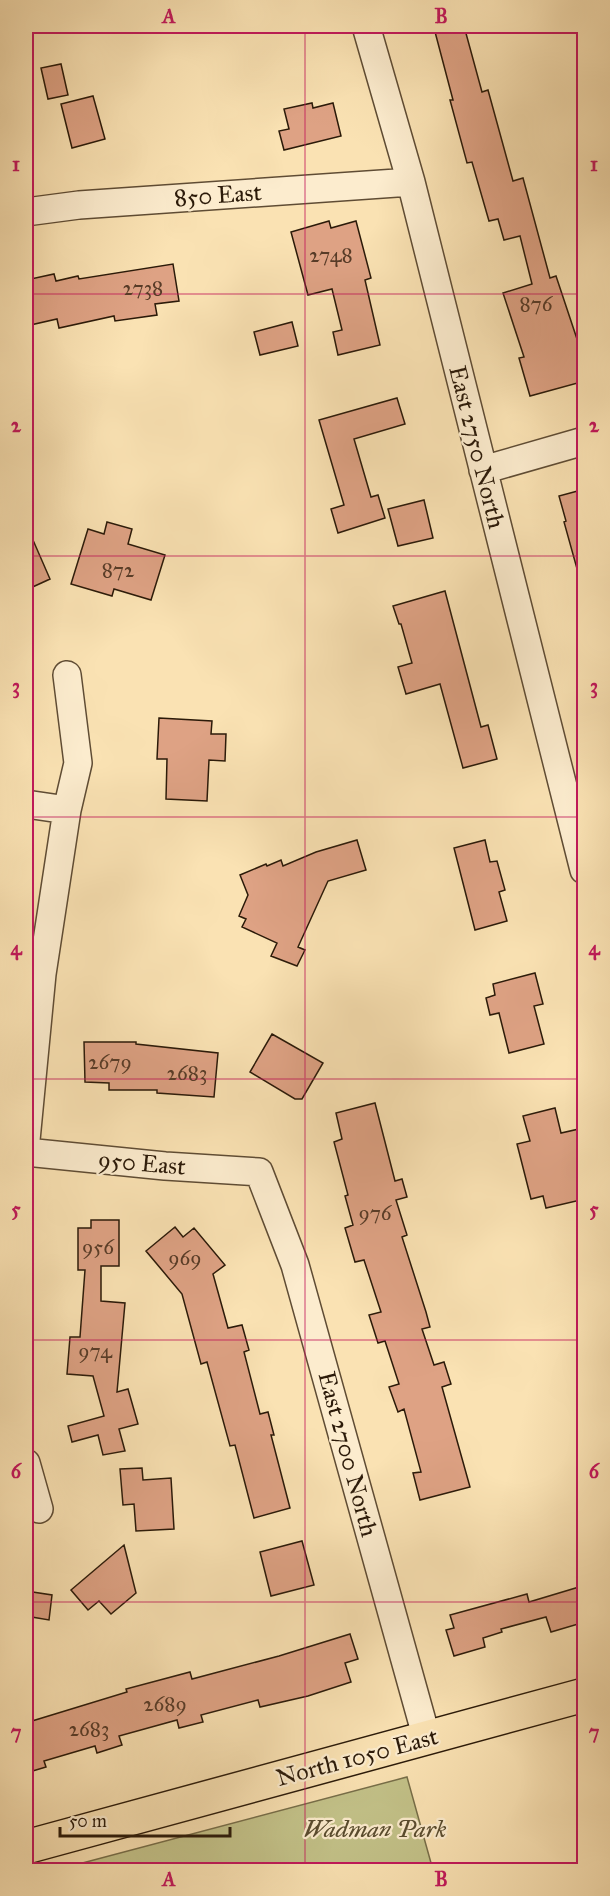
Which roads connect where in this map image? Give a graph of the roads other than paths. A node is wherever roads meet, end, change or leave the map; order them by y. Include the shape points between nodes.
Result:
1 (366, 26) edge
2 (411, 182) junction
3 (26, 212) edge
4 (585, 441) edge
5 (483, 470) junction
6 (67, 675) dead end
7 (26, 804) edge
8 (67, 810) junction
9 (585, 870) edge
10 (26, 1140) edge
11 (26, 1152) edge
12 (259, 1172) joint
13 (26, 1464) edge
14 (39, 1509) dead end
15 (585, 1695) edge
16 (427, 1738) junction
17 (26, 1847) edge

1 - 2 street, East 2750 North
2 - 3 street, 850 East
2 - 5 street, East 2750 North
4 - 5 street
5 - 9 street, East 2750 North
6 - 8 street via 78,763
7 - 8 street
8 - 10 street via 42,975
11 - 12 street, 950 East
12 - 16 street, East 2700 North via 296,1265
13 - 14 street
15 - 16 main road, North 1050 East
16 - 17 main road, North 1050 East

